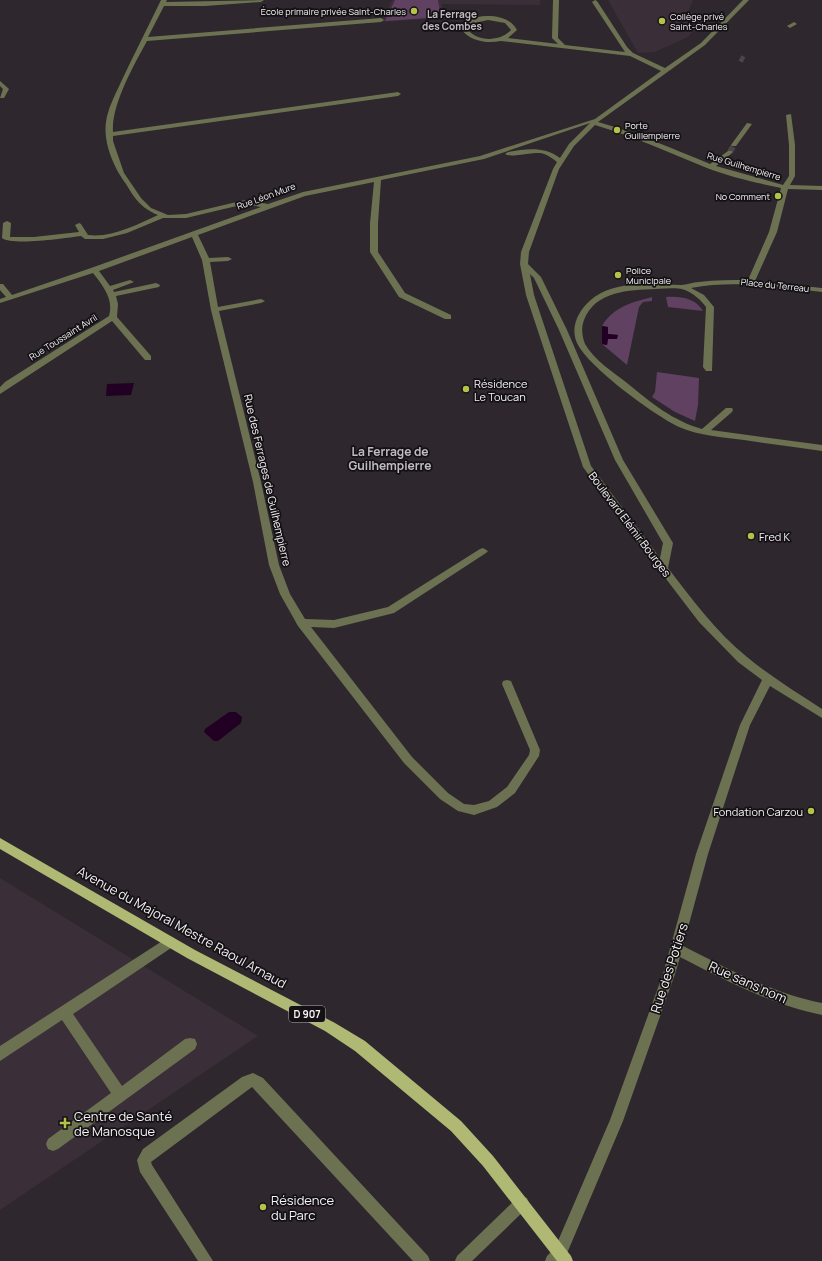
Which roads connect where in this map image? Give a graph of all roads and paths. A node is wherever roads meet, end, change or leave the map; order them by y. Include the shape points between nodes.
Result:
1 (261, 0) edge
2 (556, 0) edge
3 (746, 0) edge
4 (163, 2) edge
5 (595, 2) dead end
6 (382, 20) dead end
7 (145, 39) junction
8 (501, 39) junction
9 (563, 46) junction
10 (631, 54) junction
11 (666, 71) junction
12 (0, 83) edge
13 (398, 94) dead end
14 (2, 97) dead end
15 (789, 115) dead end
16 (599, 118) junction
17 (593, 123) junction
18 (749, 124) dead end
19 (567, 129) junction
20 (110, 134) junction
21 (571, 145) junction
22 (734, 145) tunnel mouth
23 (730, 152) tunnel mouth
24 (482, 158) junction
25 (560, 161) junction
26 (711, 167) junction
27 (378, 178) junction
28 (785, 187) junction
29 (822, 188) edge
30 (267, 206) junction
31 (162, 216) junction
32 (7, 223) dead end
33 (78, 225) dead end
34 (82, 234) junction
35 (194, 234) junction
36 (228, 259) dead end
37 (206, 260) junction
38 (524, 264) junction
39 (94, 270) junction
40 (751, 281) junction
41 (130, 282) dead end
42 (156, 285) dead end
43 (0, 286) edge
44 (681, 287) junction
45 (822, 290) edge
46 (110, 292) junction
47 (11, 298) junction
48 (0, 301) edge
49 (261, 301) dead end
50 (215, 310) junction
51 (113, 317) junction
52 (448, 317) dead end
53 (578, 336) junction
54 (567, 340) junction
55 (148, 358) dead end
56 (709, 369) dead end
57 (0, 391) edge
58 (729, 410) dead end
59 (704, 432) junction
60 (822, 448) edge
61 (483, 551) dead end
62 (663, 569) junction
63 (302, 623) junction
64 (768, 679) junction
65 (507, 684) dead end
66 (822, 714) edge
67 (0, 842) edge
68 (170, 942) junction
69 (677, 949) junction
70 (822, 1009) edge
71 (64, 1012) junction
72 (190, 1044) dead end
73 (0, 1054) edge
74 (120, 1095) junction
75 (53, 1144) dead end
76 (522, 1203) junction
77 (559, 1258) edge
78 (206, 1261) edge
79 (423, 1261) edge
80 (462, 1261) edge

1 - 4 street via 204,4
2 - 9 street via 555,38
3 - 11 street via 703,44
4 - 7 street
5 - 10 street
6 - 7 street
7 - 20 street via 115,100 109,123
8 - 8 street via 485,40 470,36 464,30 464,26 480,19 504,21 514,30 508,37
8 - 9 street
9 - 10 street
10 - 11 street
11 - 16 street
12 - 14 street via 6,89
13 - 20 street
15 - 28 street via 792,173
16 - 17 street, Boulevard Elémir Bourges
16 - 19 street
17 - 21 street, Boulevard Elémir Bourges
17 - 26 street, Rue Guilhempierre via 670,149
18 - 22 street
19 - 21 street
19 - 24 street, Rue Léon Mure
20 - 31 street via 114,154 126,181 148,209
21 - 25 street, Boulevard Elémir Bourges
23 - 26 street
24 - 25 street via 540,151 551,154
24 - 27 street, Rue Léon Mure
25 - 38 street, Boulevard Elémir Bourges via 526,252
26 - 28 street, Rue Guilhempierre
27 - 30 street, Rue Léon Mure via 303,194
27 - 52 street via 374,252 402,295
28 - 29 street, Rue Guilhempierre
28 - 40 street via 773,232
30 - 31 street via 245,202 175,218
30 - 35 street, Rue Léon Mure
31 - 34 street via 106,236 89,238
32 - 34 street via 5,235 10,239
33 - 34 street
35 - 37 street, Rue des Ferrages de Guilhempierre
35 - 39 street, Rue Léon Mure
36 - 37 street
37 - 50 street, Rue des Ferrages de Guilhempierre
38 - 54 street via 537,277
38 - 62 street, Boulevard Elémir Bourges via 530,295 587,467
39 - 46 street
39 - 47 street, Rue Léon Mure
40 - 44 street, Place du Terreau via 703,283
40 - 45 street, Place du Terreau
41 - 46 street
42 - 46 street
43 - 47 street
44 - 53 street via 634,287 606,294 591,303 584,311
44 - 56 street via 699,295 710,307 707,367
46 - 51 street, Rue Toussaint Avril via 114,308
47 - 48 street, Rue Léon Mure
49 - 50 street
50 - 63 street, Rue des Ferrages de Guilhempierre via 257,482 274,565 285,594
51 - 55 street
51 - 57 street, Rue Toussaint Avril
53 - 54 street
53 - 59 street via 586,349 609,373 647,404 676,423
54 - 62 street via 619,460 668,543
58 - 59 street
59 - 60 street
61 - 63 street via 392,610 334,624
62 - 64 street, Boulevard Elémir Bourges via 703,619 742,659
63 - 65 street, Rue des Ferrages de Guilhempierre via 408,760 444,796 462,808 474,810 494,804 511,790 531,762 535,750
64 - 66 street, Boulevard Elémir Bourges
64 - 69 street, Rue des Potiers via 745,725 702,854
67 - 68 main road, Avenue du Majoral Mestre Raoul Arnaud / D 907
68 - 71 street
68 - 76 main road, Avenue du Majoral Mestre Raoul Arnaud / D 907 via 330,1027 360,1046 456,1126
69 - 70 street, Rue sans nom via 728,975 800,1005
69 - 77 street, Rue des Potiers via 616,1121
71 - 73 street
71 - 74 street
72 - 74 street
74 - 75 street
76 - 77 main road, Avenue du Majoral Mestre Raoul Arnaud / D 907
76 - 80 street
78 - 79 street via 145,1167 144,1160 148,1154 253,1080

